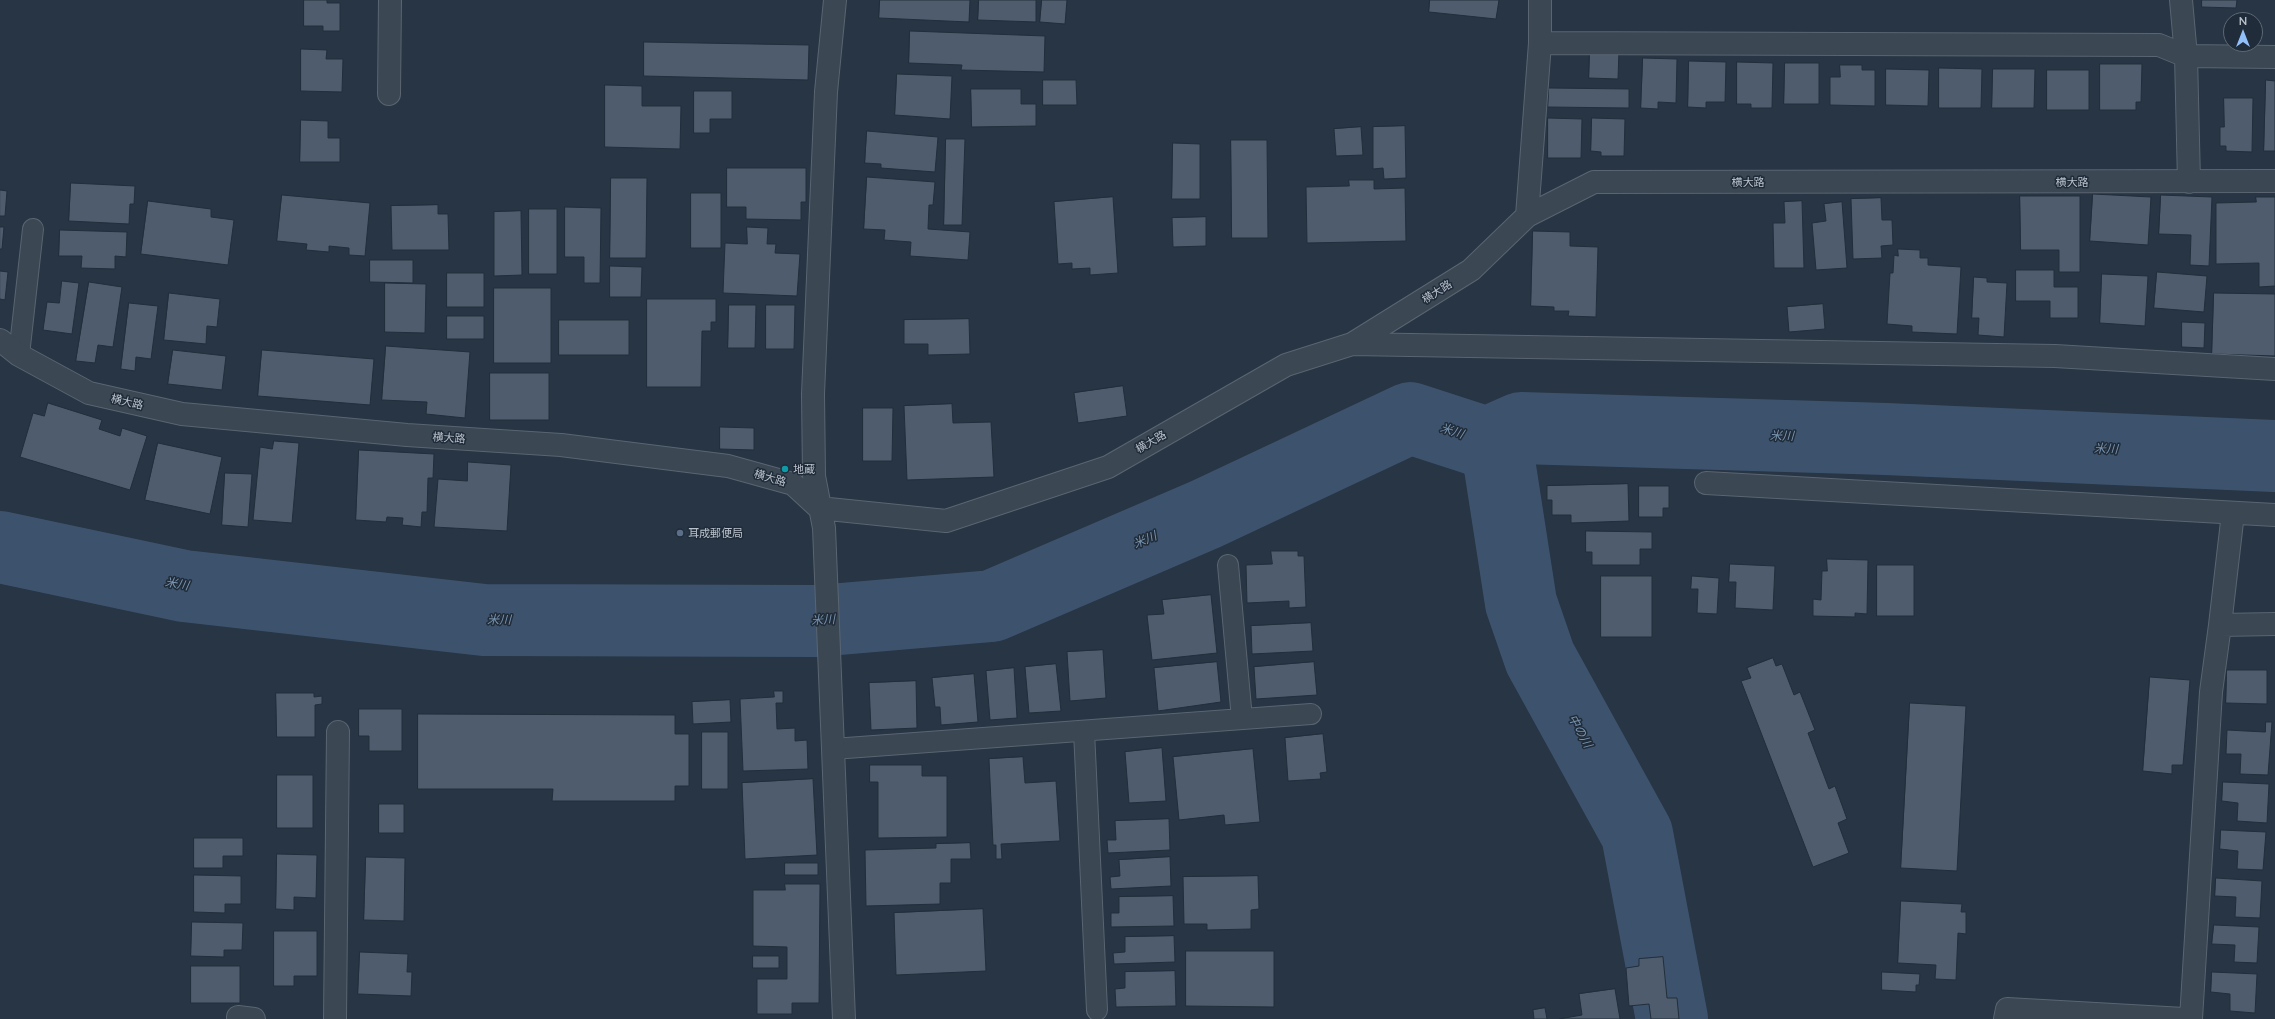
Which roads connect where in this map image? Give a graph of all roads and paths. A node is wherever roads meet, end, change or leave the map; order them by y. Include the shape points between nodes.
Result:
1 (390, 0) edge
2 (835, 0) edge
3 (1540, 0) edge
4 (2181, 0) edge
5 (1540, 43) junction
6 (2186, 56) junction
7 (2275, 57) edge
8 (388, 94) dead end
9 (2275, 181) edge
10 (2189, 182) junction
11 (1527, 216) junction
12 (33, 228) dead end
13 (0, 340) edge
14 (1352, 344) junction
15 (19, 355) junction
16 (2275, 370) edge
17 (1706, 483) dead end
18 (819, 508) junction
19 (2233, 513) junction
20 (2275, 515) edge
21 (1228, 565) dead end
22 (2275, 624) edge
23 (2220, 625) junction
24 (1311, 714) dead end
25 (1242, 719) junction
26 (1084, 731) junction
27 (338, 732) dead end
28 (833, 749) junction
29 (1097, 1010) dead end
30 (335, 1019) edge
31 (844, 1019) edge
32 (2006, 1019) edge
33 (2184, 1019) edge
34 (2190, 1019) edge

1 - 8 street
2 - 18 street via 826,92 813,394 814,476
3 - 5 street
4 - 6 street
5 - 6 street via 2159,45
5 - 11 street
6 - 7 street
6 - 10 street
9 - 10 street, 横大路
10 - 11 street, 横大路 via 1594,182
11 - 14 street, 横大路 via 1471,270
12 - 15 lane
13 - 15 street, 横大路
14 - 16 street via 2055,356
14 - 18 street, 横大路 via 1286,365 1108,467 946,521
15 - 18 street, 横大路 via 89,392 182,414 399,434 561,445 728,466 793,484
17 - 19 street
18 - 28 street via 824,528
19 - 20 street
19 - 23 street
21 - 25 lane
22 - 23 street
23 - 34 street via 2211,692
24 - 25 lane
25 - 26 lane
26 - 28 lane
26 - 29 lane
27 - 30 street
28 - 31 street
32 - 33 street via 2007,1009

